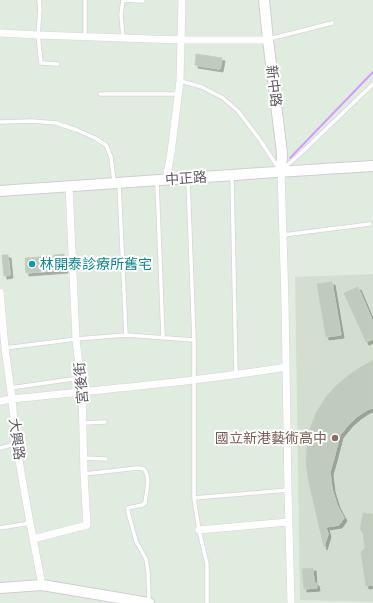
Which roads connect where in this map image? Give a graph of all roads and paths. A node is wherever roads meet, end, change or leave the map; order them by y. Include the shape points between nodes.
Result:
1 (39, 0) edge
2 (85, 0) edge
3 (122, 0) edge
4 (182, 0) edge
5 (264, 0) edge
6 (143, 1) edge
7 (332, 23) dead end
8 (0, 33) edge
9 (38, 35) junction
10 (85, 36) junction
11 (124, 38) junction
12 (181, 40) junction
13 (268, 40) junction
14 (58, 64) dead end
15 (180, 81) junction
16 (373, 84) edge
17 (100, 94) dead end
18 (179, 94) junction
19 (0, 122) edge
20 (373, 166) edge
21 (281, 171) junction
22 (232, 175) junction
23 (188, 179) junction
24 (161, 180) junction
25 (117, 183) junction
26 (69, 186) junction
27 (0, 191) edge
28 (370, 224) dead end
29 (283, 235) junction
30 (0, 292) edge
31 (126, 335) junction
32 (163, 337) junction
33 (76, 339) junction
34 (194, 340) junction
35 (5, 348) junction
36 (286, 367) junction
37 (236, 375) junction
38 (81, 378) junction
39 (194, 380) junction
40 (10, 388) junction
41 (82, 392) junction
42 (12, 399) junction
43 (0, 402) edge
44 (105, 422) dead end
45 (83, 423) junction
46 (16, 444) junction
47 (0, 448) edge
48 (84, 458) junction
49 (106, 459) dead end
50 (84, 474) junction
51 (288, 490) junction
52 (194, 498) junction
53 (288, 522) junction
54 (30, 523) junction
55 (0, 528) edge
56 (199, 530) junction
57 (33, 539) junction
58 (42, 585) junction
59 (0, 588) edge
60 (126, 601) edge
61 (149, 603) edge
62 (207, 603) edge
63 (291, 603) edge

1 - 9 lane
2 - 10 lane
3 - 6 lane
3 - 11 lane
4 - 12 street
5 - 13 main road, 新中路
7 - 13 lane
8 - 9 street
9 - 10 street
9 - 14 lane via 41,63
10 - 11 street
11 - 12 street
12 - 13 street
12 - 15 street
13 - 21 main road, 新中路 via 282,153
15 - 18 street
15 - 21 lane via 223,98 238,111
16 - 21 lane
17 - 18 lane
18 - 24 street via 171,153
19 - 25 lane via 56,123 95,138 106,145
20 - 21 main road, 中正路
21 - 22 main road, 中正路
21 - 29 street
22 - 23 main road, 中正路
22 - 37 lane
23 - 24 main road, 中正路
23 - 34 lane
24 - 25 main road, 中正路
24 - 32 lane
25 - 26 main road, 中正路
25 - 31 lane
26 - 27 main road, 中正路
26 - 33 street, 宮後街
28 - 29 lane
29 - 36 street
30 - 35 street, 大興路
31 - 32 lane
31 - 33 lane
32 - 34 lane
33 - 35 lane
33 - 38 street, 宮後街
34 - 39 lane
35 - 40 street, 大興路
36 - 37 street
36 - 51 street
37 - 39 street
38 - 40 lane
38 - 41 street, 宮後街
39 - 41 street
39 - 52 lane
40 - 42 street, 大興路
41 - 42 street
41 - 45 street, 宮後街
42 - 43 street
42 - 46 street, 大興路
44 - 45 lane
45 - 48 street, 宮後街
46 - 47 lane
46 - 54 street, 大興路
48 - 49 lane
48 - 50 street, 宮後街
50 - 57 street, 宮後街 via 87,524
50 - 61 lane via 138,468 144,469 148,474 145,503 128,508 128,512 136,540 146,559
51 - 52 lane
51 - 53 street
52 - 56 lane
53 - 56 street
53 - 63 street
54 - 55 lane
54 - 57 street, 大興路
56 - 62 lane via 207,564
57 - 58 street, 大興路
58 - 59 main road
58 - 60 main road
60 - 61 main road

